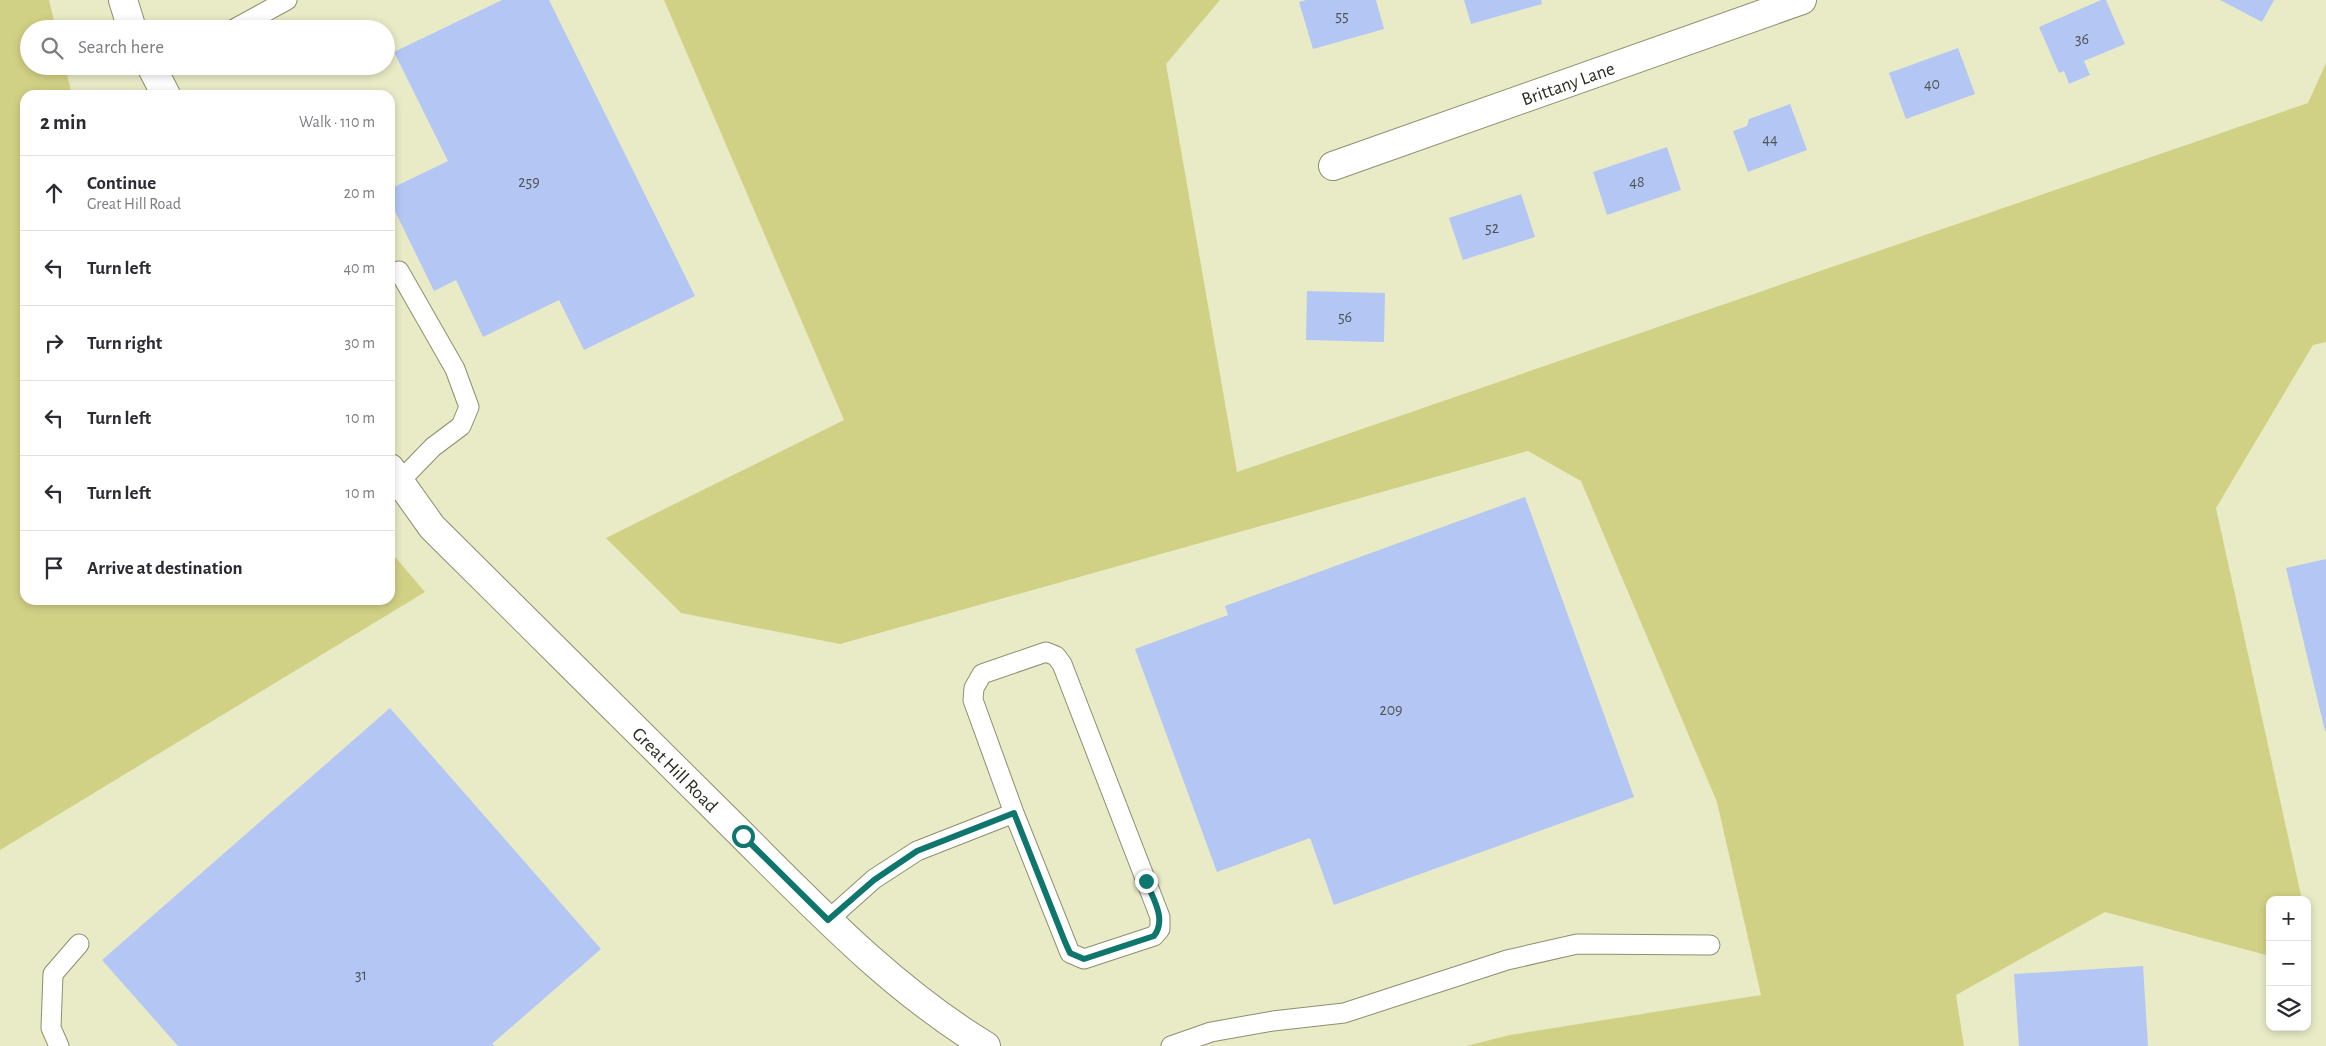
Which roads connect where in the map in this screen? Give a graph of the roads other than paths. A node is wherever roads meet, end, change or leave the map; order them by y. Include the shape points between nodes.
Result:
1 (123, 0) edge
2 (287, 0) edge
3 (1802, 0) edge
4 (129, 20) edge
5 (250, 20) edge
6 (1333, 166) dead end
7 (399, 271) dead end
8 (395, 474) edge
9 (1014, 813) junction
10 (828, 920) junction
11 (79, 944) dead end
12 (1710, 945) dead end
13 (60, 1046) edge
14 (986, 1046) edge
15 (1171, 1046) edge

1 - 4 street
2 - 5 lane
3 - 6 street, Brittany Lane
7 - 8 lane via 455,369 469,407 461,426
8 - 10 street, Great Hill Road via 432,527
9 - 9 lane via 973,700 974,688 982,674 1046,652 1056,656 1062,664 1160,917 1160,929 1154,936 1084,959 1070,953
9 - 10 lane via 917,851 874,880
10 - 14 street, Great Hill Road via 913,995
11 - 13 lane via 53,974 51,1028
12 - 15 lane via 1577,944 1507,960 1344,1013 1211,1032

